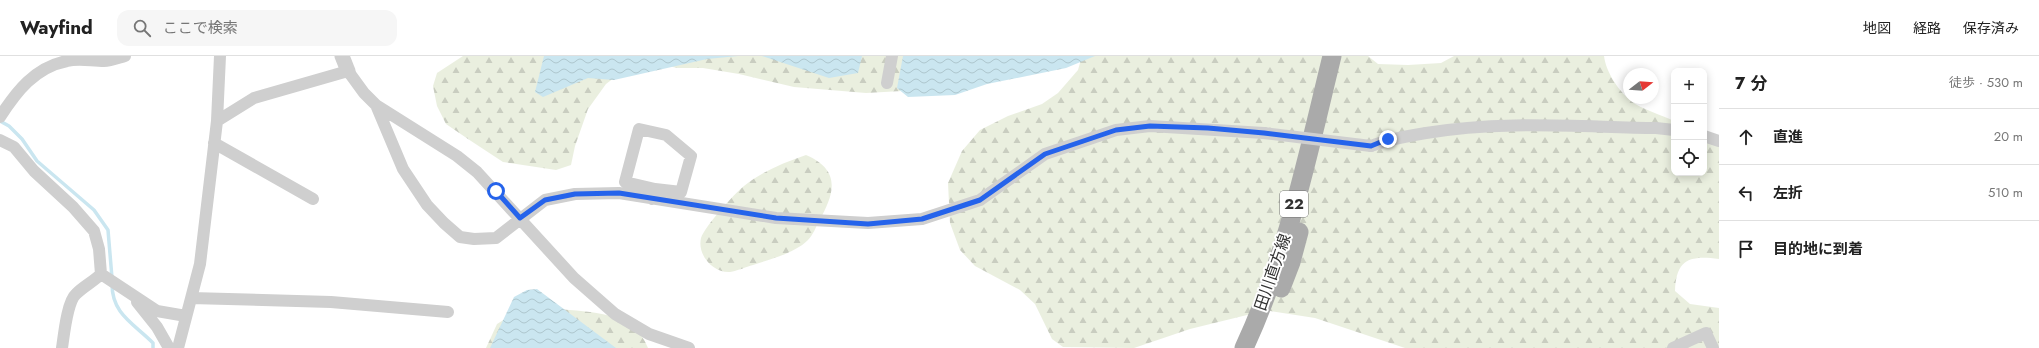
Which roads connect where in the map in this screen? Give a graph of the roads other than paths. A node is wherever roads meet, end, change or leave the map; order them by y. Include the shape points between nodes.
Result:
1 (125, 56) edge
2 (220, 56) edge
3 (342, 56) edge
4 (892, 56) edge
5 (1332, 56) edge
6 (1344, 56) edge
7 (87, 57) edge
8 (348, 71) junction
9 (887, 83) dead end
10 (376, 105) junction
11 (1, 115) edge
12 (217, 121) junction
13 (1671, 130) edge
14 (1707, 137) edge
15 (0, 140) edge
16 (1719, 141) edge
17 (214, 143) junction
18 (654, 194) junction
19 (313, 199) dead end
20 (520, 218) junction
21 (102, 275) junction
22 (132, 294) junction
23 (191, 298) junction
24 (448, 312) dead end
25 (186, 316) junction
26 (62, 348) edge
27 (169, 348) edge
28 (178, 348) edge
29 (689, 348) edge
30 (1244, 348) edge
31 (1258, 348) edge
32 (1673, 348) edge
33 (1713, 348) edge

1 - 7 street via 104,61
2 - 12 street
3 - 8 street
4 - 9 street
5 - 30 main road, 田川直方線 / 22 via 1278,261
6 - 31 main road, 田川直方線 / 22 via 1291,262
7 - 11 street via 41,70 15,93
8 - 10 street
8 - 12 street via 254,98
10 - 20 street via 457,156 496,191
10 - 20 street via 403,169 427,205 460,237 474,240 496,238
12 - 17 street
13 - 18 street, bridge via 1485,125 1388,139 1371,146 1264,133 1150,126 1116,130 1045,154 980,200 922,219 868,224 776,218
14 - 16 street
15 - 21 street via 14,147 34,171 73,207 94,231
17 - 19 street
17 - 23 street via 200,264
18 - 18 street via 681,192 691,156 666,135 639,129 625,182
18 - 20 street via 575,194 545,200
20 - 29 street via 574,278 615,314 649,334
21 - 22 street
21 - 26 street via 75,294 70,303
22 - 25 street via 157,311
22 - 27 street
23 - 24 street via 331,302
23 - 25 street
25 - 28 street
32 - 33 street via 1706,334

